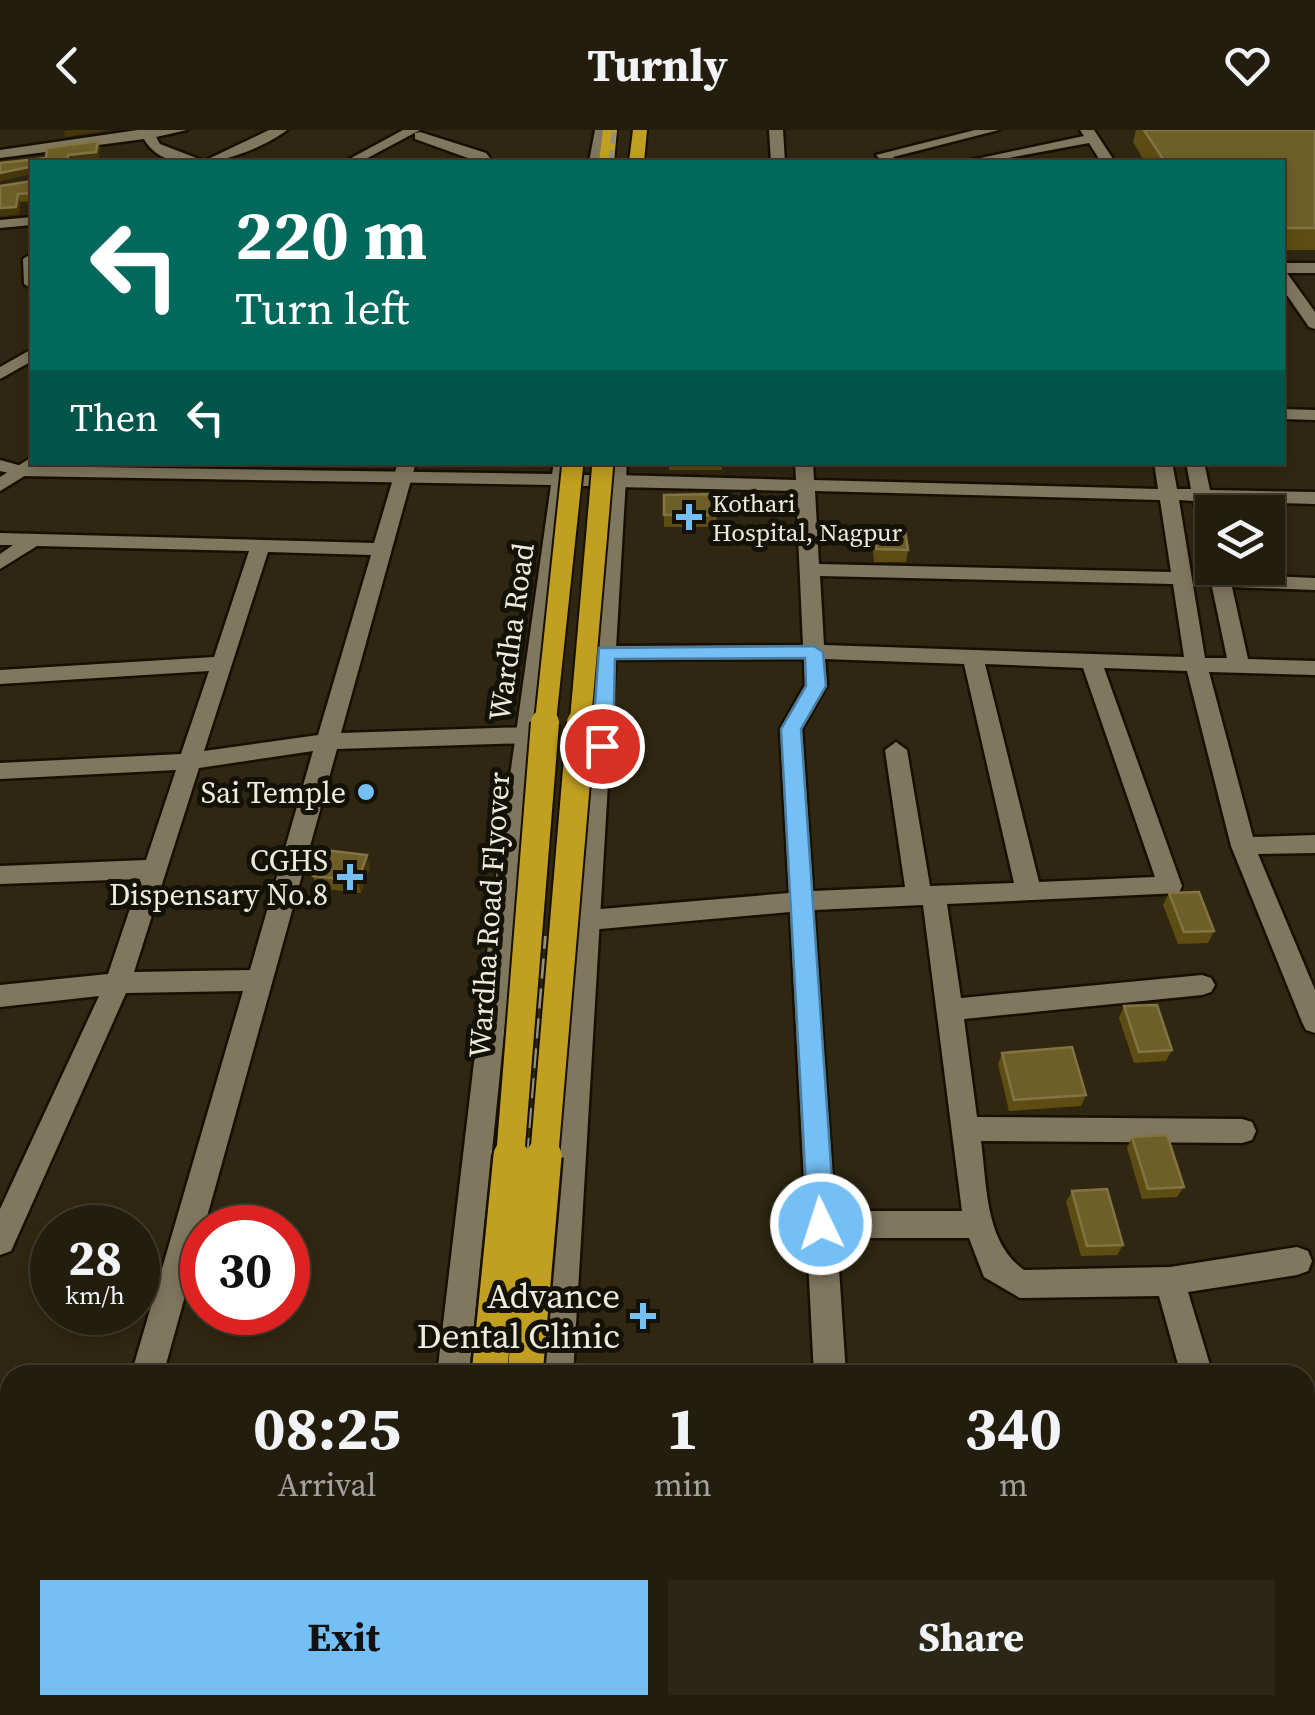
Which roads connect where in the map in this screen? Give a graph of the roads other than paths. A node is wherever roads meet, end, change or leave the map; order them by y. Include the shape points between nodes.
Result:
1 (51, 130) edge
2 (180, 130) edge
3 (248, 130) edge
4 (602, 130) edge
5 (610, 130) edge
6 (640, 130) edge
7 (776, 130) edge
8 (988, 130) edge
9 (422, 132) edge
10 (146, 133) edge
11 (274, 133) edge
12 (1090, 134) edge
13 (53, 149) junction
14 (0, 154) edge
15 (192, 160) edge
16 (215, 160) edge
17 (356, 160) edge
18 (375, 160) edge
19 (484, 160) edge
20 (596, 160) edge
21 (607, 160) edge
22 (639, 160) edge
23 (778, 160) edge
24 (888, 160) edge
25 (978, 160) edge
26 (1107, 160) edge
27 (30, 221) edge
28 (0, 224) edge
29 (1285, 268) edge
30 (1315, 268) edge
31 (1285, 280) edge
32 (1315, 324) edge
33 (30, 343) edge
34 (30, 355) edge
35 (0, 360) edge
36 (0, 374) edge
37 (1285, 414) edge
38 (1315, 415) edge
39 (0, 465) edge
40 (1163, 465) edge
41 (1196, 465) edge
42 (28, 467) edge
43 (565, 469) edge
44 (613, 469) edge
45 (405, 470) edge
46 (806, 474) edge
47 (0, 485) edge
48 (1172, 495) junction
49 (1200, 495) edge
50 (1195, 496) edge
51 (1285, 497) edge
52 (1315, 498) edge
53 (0, 539) edge
54 (32, 540) junction
55 (260, 546) junction
56 (382, 549) junction
57 (0, 563) edge
58 (813, 570) junction
59 (1182, 578) junction
60 (1285, 581) edge
61 (1315, 584) edge
62 (1221, 585) edge
63 (606, 652) junction
64 (814, 652) junction
65 (973, 657) junction
66 (1091, 661) junction
67 (220, 663) junction
68 (1200, 664) junction
69 (1235, 666) junction
70 (1315, 668) edge
71 (0, 676) edge
72 (528, 735) junction
73 (329, 740) junction
74 (896, 750) dead end
75 (193, 761) junction
76 (0, 770) edge
77 (1315, 844) edge
78 (1243, 846) junction
79 (156, 869) junction
80 (0, 875) edge
81 (1029, 893) junction
82 (927, 897) junction
83 (802, 901) junction
84 (589, 920) junction
85 (260, 980) junction
86 (118, 983) junction
87 (1202, 985) dead end
88 (0, 996) edge
89 (950, 1010) junction
90 (1315, 1022) edge
91 (966, 1129) junction
92 (1242, 1130) dead end
93 (821, 1224) junction
94 (978, 1225) junction
95 (0, 1240) edge
96 (1297, 1261) dead end
97 (1170, 1281) junction
98 (150, 1365) edge
99 (454, 1365) edge
100 (490, 1365) edge
101 (527, 1365) edge
102 (558, 1365) edge
103 (829, 1365) edge
104 (1194, 1365) edge

1 - 13 street
2 - 10 street
3 - 11 street
4 - 20 street
5 - 21 highway
6 - 22 highway
7 - 23 street
8 - 24 street via 903,143 883,155
9 - 17 street
9 - 18 street
9 - 19 street
10 - 13 street
10 - 15 street via 155,147
11 - 16 street
12 - 25 street
12 - 26 street
13 - 14 street
27 - 28 street
29 - 30 street
31 - 32 street
33 - 35 street
34 - 36 street
37 - 38 street
39 - 42 street
40 - 48 street
41 - 49 street
42 - 45 street
42 - 47 street
43 - 44 street
43 - 45 street
43 - 72 street, Wardha Road
43 - 100 highway, Wardha Road Flyover, bridge
44 - 46 street
44 - 63 street
44 - 101 highway, bridge
45 - 56 street
46 - 48 street
46 - 58 street
48 - 50 street
48 - 59 street
51 - 52 street
53 - 54 street
54 - 55 street
54 - 57 street
55 - 56 street
55 - 67 street
56 - 73 street
58 - 59 street
58 - 64 street
59 - 68 street
60 - 61 street
62 - 69 street
63 - 64 street
63 - 84 street
64 - 65 street
64 - 83 street via 816,686 791,729
65 - 66 street
65 - 81 street
66 - 68 street
66 - 81 street via 1170,886
67 - 71 street
67 - 75 street
68 - 69 street
68 - 78 street
69 - 70 street
72 - 73 street
72 - 99 street, Wardha Road
73 - 75 street
73 - 85 street
74 - 82 street
75 - 76 street
75 - 79 street
77 - 78 street
78 - 90 street
79 - 80 street
79 - 86 street
81 - 82 street
82 - 83 street
82 - 89 street
83 - 84 street
83 - 93 street
84 - 102 street
85 - 86 street
85 - 98 street
86 - 88 street
86 - 95 street
87 - 89 street
89 - 91 street
91 - 92 street
91 - 94 street
93 - 94 street
93 - 103 street
94 - 97 street via 996,1267 1020,1284
96 - 97 street
97 - 104 street

